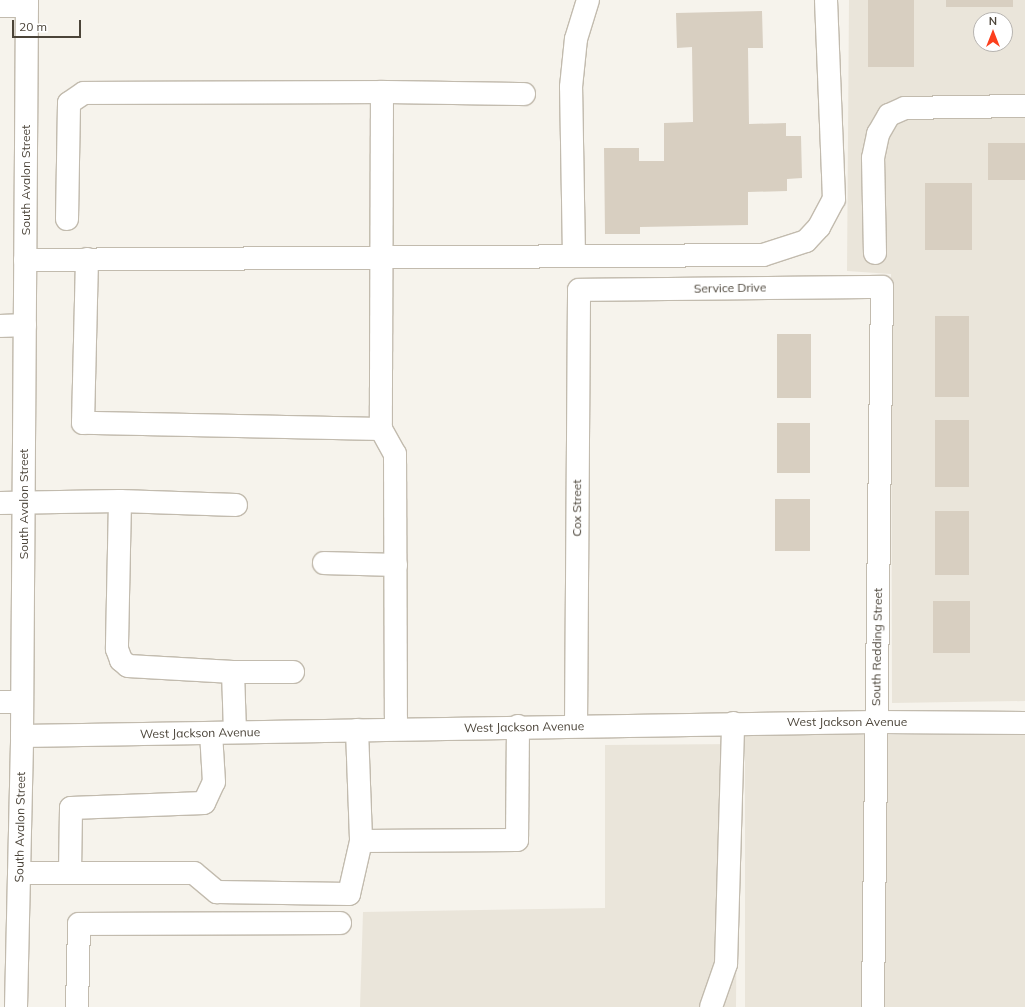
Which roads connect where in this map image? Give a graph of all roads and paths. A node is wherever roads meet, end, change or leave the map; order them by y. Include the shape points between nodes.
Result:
1 (588, 0) edge
2 (826, 0) edge
3 (27, 3) edge
4 (0, 6) edge
5 (382, 92) junction
6 (524, 94) dead end
7 (1025, 106) edge
8 (66, 219) dead end
9 (875, 253) dead end
10 (574, 256) junction
11 (382, 257) junction
12 (86, 259) junction
13 (25, 260) junction
14 (882, 287) joint
15 (579, 290) joint
16 (0, 326) edge
17 (25, 326) junction
18 (381, 429) junction
19 (120, 501) junction
20 (0, 503) edge
21 (24, 503) junction
22 (236, 505) dead end
23 (324, 564) dead end
24 (396, 565) junction
25 (233, 672) junction
26 (293, 672) dead end
27 (0, 702) edge
28 (22, 702) junction
29 (876, 722) junction
30 (733, 723) junction
31 (1025, 723) edge
32 (518, 726) junction
33 (576, 726) junction
34 (396, 729) junction
35 (357, 730) junction
36 (235, 732) junction
37 (211, 733) junction
38 (22, 736) junction
39 (361, 841) junction
40 (19, 873) junction
41 (70, 873) junction
42 (9, 895) edge
43 (340, 923) dead end
44 (16, 1007) edge
45 (77, 1007) edge
46 (711, 1007) edge
47 (873, 1007) edge

1 - 10 street via 576,40 571,87
2 - 10 street via 834,199 819,227 806,241 763,255
3 - 4 street
3 - 13 street, South Avalon Street
5 - 6 street
5 - 8 street via 84,93 69,104
5 - 11 street
7 - 9 street via 906,108 889,115 878,134 873,158
10 - 11 street
11 - 12 street
11 - 18 street
12 - 13 street
12 - 18 street via 83,423
13 - 17 street, South Avalon Street
14 - 15 street, Service Drive
14 - 29 street, South Redding Street
15 - 33 street, Cox Street
16 - 17 street
17 - 21 street, South Avalon Street
18 - 24 street via 395,454
19 - 21 street
19 - 22 street
19 - 25 street via 117,649 121,660 128,666
20 - 21 street
21 - 28 street, South Avalon Street
23 - 24 street
24 - 34 street
25 - 26 street
25 - 36 street
27 - 28 street
28 - 38 street, South Avalon Street
29 - 30 street, West Jackson Avenue
29 - 31 street, West Jackson Avenue
29 - 47 street, South Redding Street
30 - 33 street, West Jackson Avenue
30 - 46 street via 726,964
32 - 33 street, West Jackson Avenue
32 - 34 street, West Jackson Avenue
32 - 39 street via 517,840
34 - 35 street, West Jackson Avenue
35 - 36 street, West Jackson Avenue
35 - 39 street
36 - 37 street, West Jackson Avenue
37 - 38 street, West Jackson Avenue
37 - 41 street via 214,782 204,803 71,808
38 - 40 street, South Avalon Street
39 - 41 street via 349,894 217,892 194,873
40 - 41 street
40 - 42 street, South Avalon Street
42 - 44 street, South Avalon Street
43 - 45 street via 79,924

